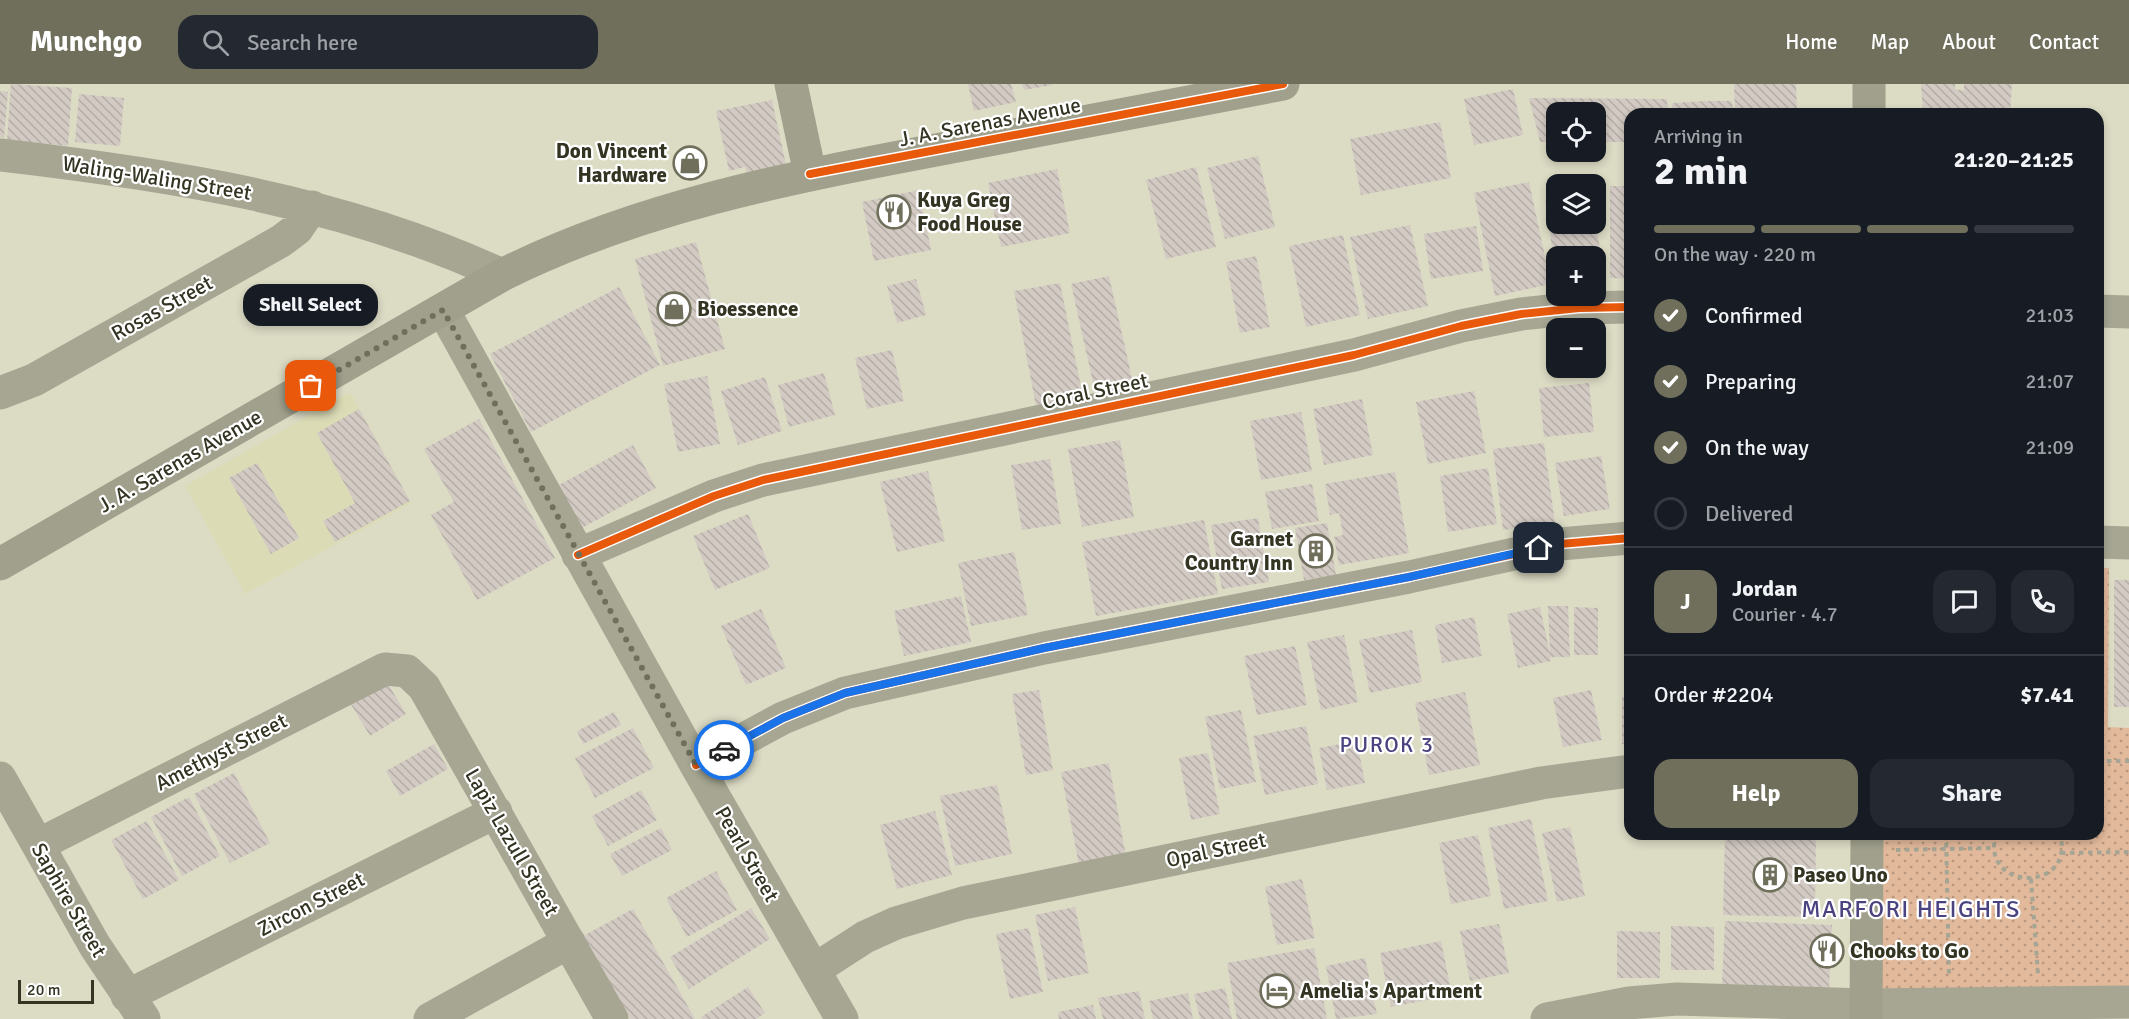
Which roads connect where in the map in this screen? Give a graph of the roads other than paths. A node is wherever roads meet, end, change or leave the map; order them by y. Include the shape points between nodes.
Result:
1 (791, 84) edge
2 (1283, 84) edge
3 (1869, 84) edge
4 (1869, 108) edge
5 (0, 155) edge
6 (810, 174) junction
7 (312, 207) junction
8 (502, 274) junction
9 (1624, 308) edge
10 (443, 310) junction
11 (2104, 311) edge
12 (2129, 312) edge
13 (0, 393) edge
14 (1624, 539) edge
15 (2104, 542) edge
16 (2129, 543) edge
17 (578, 555) junction
18 (0, 564) edge
19 (407, 671) joint
20 (696, 765) junction
21 (1624, 772) edge
22 (0, 778) edge
23 (496, 812) junction
24 (1867, 842) edge
25 (38, 844) junction
26 (569, 942) junction
27 (814, 970) junction
28 (2129, 1002) edge
29 (135, 1008) edge
30 (1866, 1012) edge
31 (430, 1019) edge
32 (612, 1019) edge
33 (842, 1019) edge
34 (1547, 1019) edge

1 - 6 main road
2 - 6 main road, J. A. Sarenas Avenue
3 - 4 main road
5 - 7 street, Waling-Waling Street via 162,175
6 - 8 main road, J. A. Sarenas Avenue via 597,233
7 - 8 street, Waling-Waling Street via 389,229
7 - 13 street, Rosas Street via 297,229 281,241 34,380
8 - 10 main road, J. A. Sarenas Avenue
9 - 17 street, Coral Street via 1521,314 1354,355 763,480 714,496
10 - 17 street, Pearl Street
10 - 18 main road, J. A. Sarenas Avenue
11 - 12 street
14 - 20 street via 1560,544 855,690 783,718
15 - 16 street
17 - 20 street, Pearl Street
19 - 23 street, Lapiz Lazull Street via 423,687
19 - 25 street, Amethyst Street via 385,669
20 - 27 street, Pearl Street
21 - 27 street, Opal Street via 1541,783 963,903 896,923 865,937
22 - 25 street, Saphire Street
23 - 26 street, Lapiz Lazull Street
23 - 29 street, Zircon Street
24 - 30 main road
25 - 29 street, Saphire Street via 94,946
26 - 31 street
26 - 32 street, Lapiz Lazull Street
27 - 33 street, Pearl Street
28 - 30 street via 1950,1005
30 - 34 street via 1677,999 1629,1003

